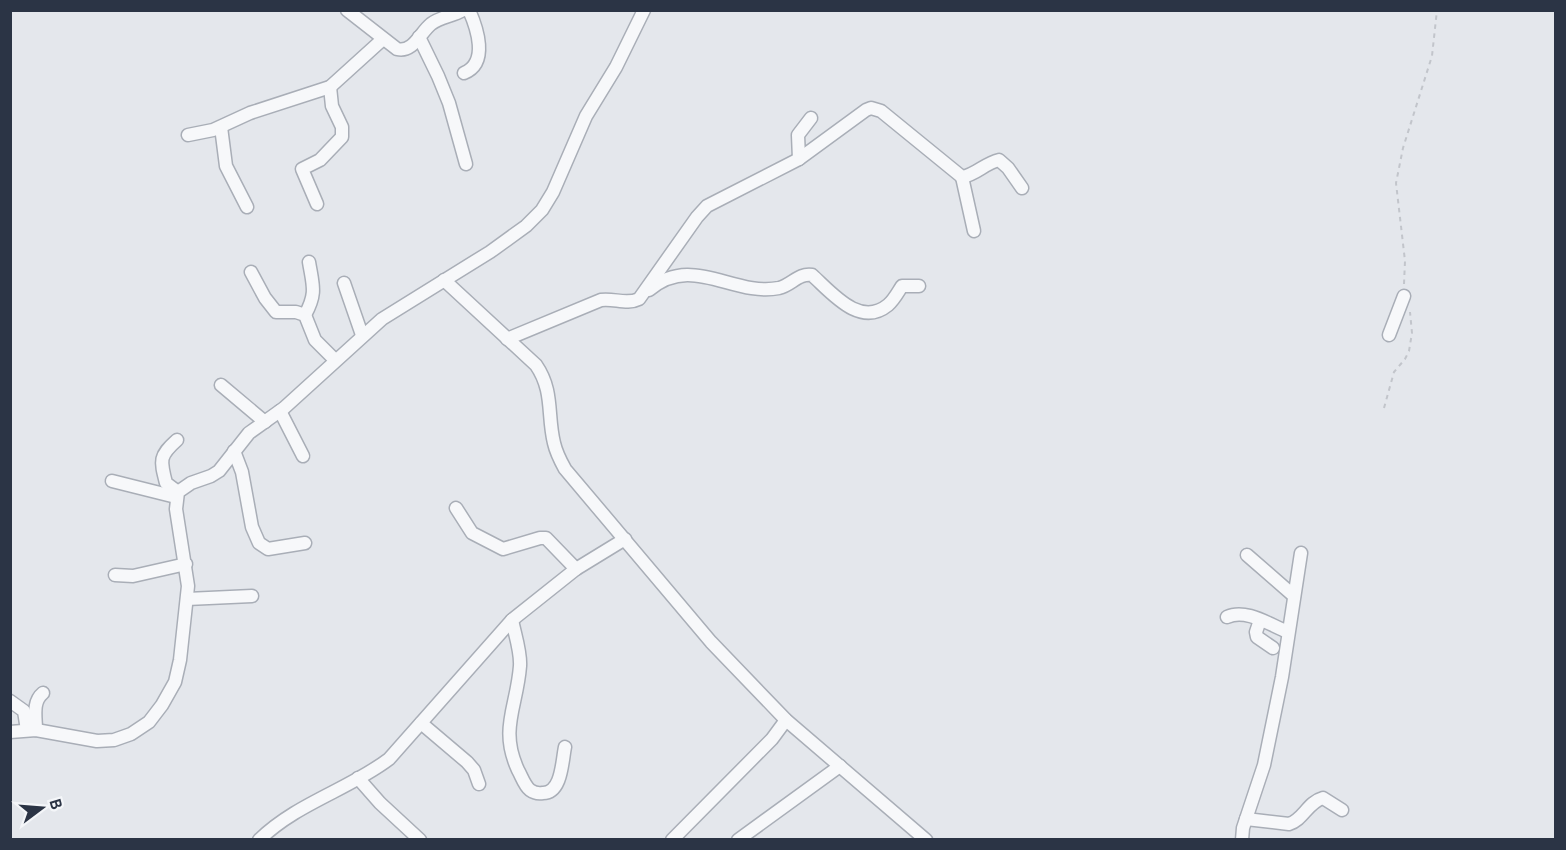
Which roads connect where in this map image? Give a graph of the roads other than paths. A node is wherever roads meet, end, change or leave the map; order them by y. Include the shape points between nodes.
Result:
1 (347, 10) edge
2 (464, 10) edge
3 (469, 10) edge
4 (644, 10) edge
5 (419, 37) junction
6 (383, 39) junction
7 (464, 73) dead end
8 (330, 87) junction
9 (811, 118) dead end
10 (221, 127) junction
11 (188, 135) dead end
12 (799, 159) junction
13 (466, 164) dead end
14 (962, 177) junction
15 (1022, 188) dead end
16 (317, 204) dead end
17 (247, 207) dead end
18 (974, 231) dead end
19 (309, 262) dead end
20 (251, 272) dead end
21 (444, 280) junction
22 (344, 283) dead end
23 (919, 286) dead end
24 (1404, 296) road end
25 (639, 299) junction
26 (305, 315) junction
27 (362, 335) junction
28 (1389, 335) dead end
29 (507, 339) junction
30 (335, 360) junction
31 (221, 385) dead end
32 (280, 411) junction
33 (265, 422) junction
34 (177, 441) dead end
35 (234, 451) junction
36 (303, 456) dead end
37 (112, 481) dead end
38 (177, 494) junction
39 (456, 508) dead end
40 (625, 539) junction
41 (305, 543) dead end
42 (1301, 553) dead end
43 (1247, 555) dead end
44 (186, 564) junction
45 (576, 568) junction
46 (115, 575) dead end
47 (252, 596) dead end
48 (1294, 596) junction
49 (187, 599) junction
50 (1227, 617) dead end
51 (512, 620) junction
52 (1260, 620) junction
53 (1288, 632) junction
54 (1273, 648) dead end
55 (43, 693) dead end
56 (10, 701) edge
57 (786, 720) junction
58 (421, 723) junction
59 (31, 730) junction
60 (10, 732) edge
61 (565, 747) dead end
62 (840, 766) junction
63 (358, 778) junction
64 (479, 784) dead end
65 (1342, 810) dead end
66 (1246, 819) junction
67 (259, 840) edge
68 (420, 840) edge
69 (672, 840) edge
70 (738, 840) edge
71 (926, 840) edge
72 (1242, 840) edge

1 - 6 street
2 - 5 street via 431,24
3 - 7 street via 479,48 476,63
4 - 21 street via 586,116 542,210 490,252
5 - 6 street via 403,50
5 - 13 street via 448,103
6 - 8 street
8 - 10 street via 250,113
8 - 16 street via 342,137 320,160 302,169
9 - 12 street via 798,135
10 - 11 street
10 - 17 street via 226,166
12 - 14 street via 866,110 876,109
12 - 25 street via 707,206
14 - 15 street via 999,160
14 - 18 street
19 - 26 street via 314,294
20 - 26 street via 276,312
21 - 27 street
21 - 29 street
22 - 27 street
23 - 25 street via 902,286 890,304 878,312 862,314 812,275 804,274 780,288 752,288 696,275 676,275 659,282
24 - 28 street
25 - 29 street via 601,300
26 - 30 street via 315,340
27 - 30 street
29 - 40 street via 544,377 553,441 565,469
30 - 32 street
31 - 33 street
32 - 33 street
32 - 36 street
33 - 35 street
34 - 38 street via 161,460 166,483
35 - 38 street via 219,471
35 - 41 street via 259,543 268,549
37 - 38 street
38 - 44 street
39 - 45 street via 472,533 497,547 508,549 546,538
40 - 45 street
40 - 57 street via 711,642
42 - 48 street
43 - 48 street
44 - 46 street via 133,576
44 - 49 street
45 - 51 street
47 - 49 street
48 - 53 street
49 - 59 street via 175,682 149,722 114,740 97,741
50 - 52 street via 1244,614
51 - 58 street
51 - 61 street via 520,664 509,742 513,759 533,793 547,793 559,781
52 - 53 street
52 - 54 street via 1257,637
53 - 66 street via 1264,765
55 - 59 street via 37,698
56 - 59 street via 24,711
57 - 62 street
57 - 69 street
58 - 63 street via 389,759
58 - 64 street via 464,759
59 - 60 street
62 - 70 street
62 - 71 street
63 - 67 street via 304,806
63 - 68 street
65 - 66 street via 1323,798 1289,824
66 - 72 street

